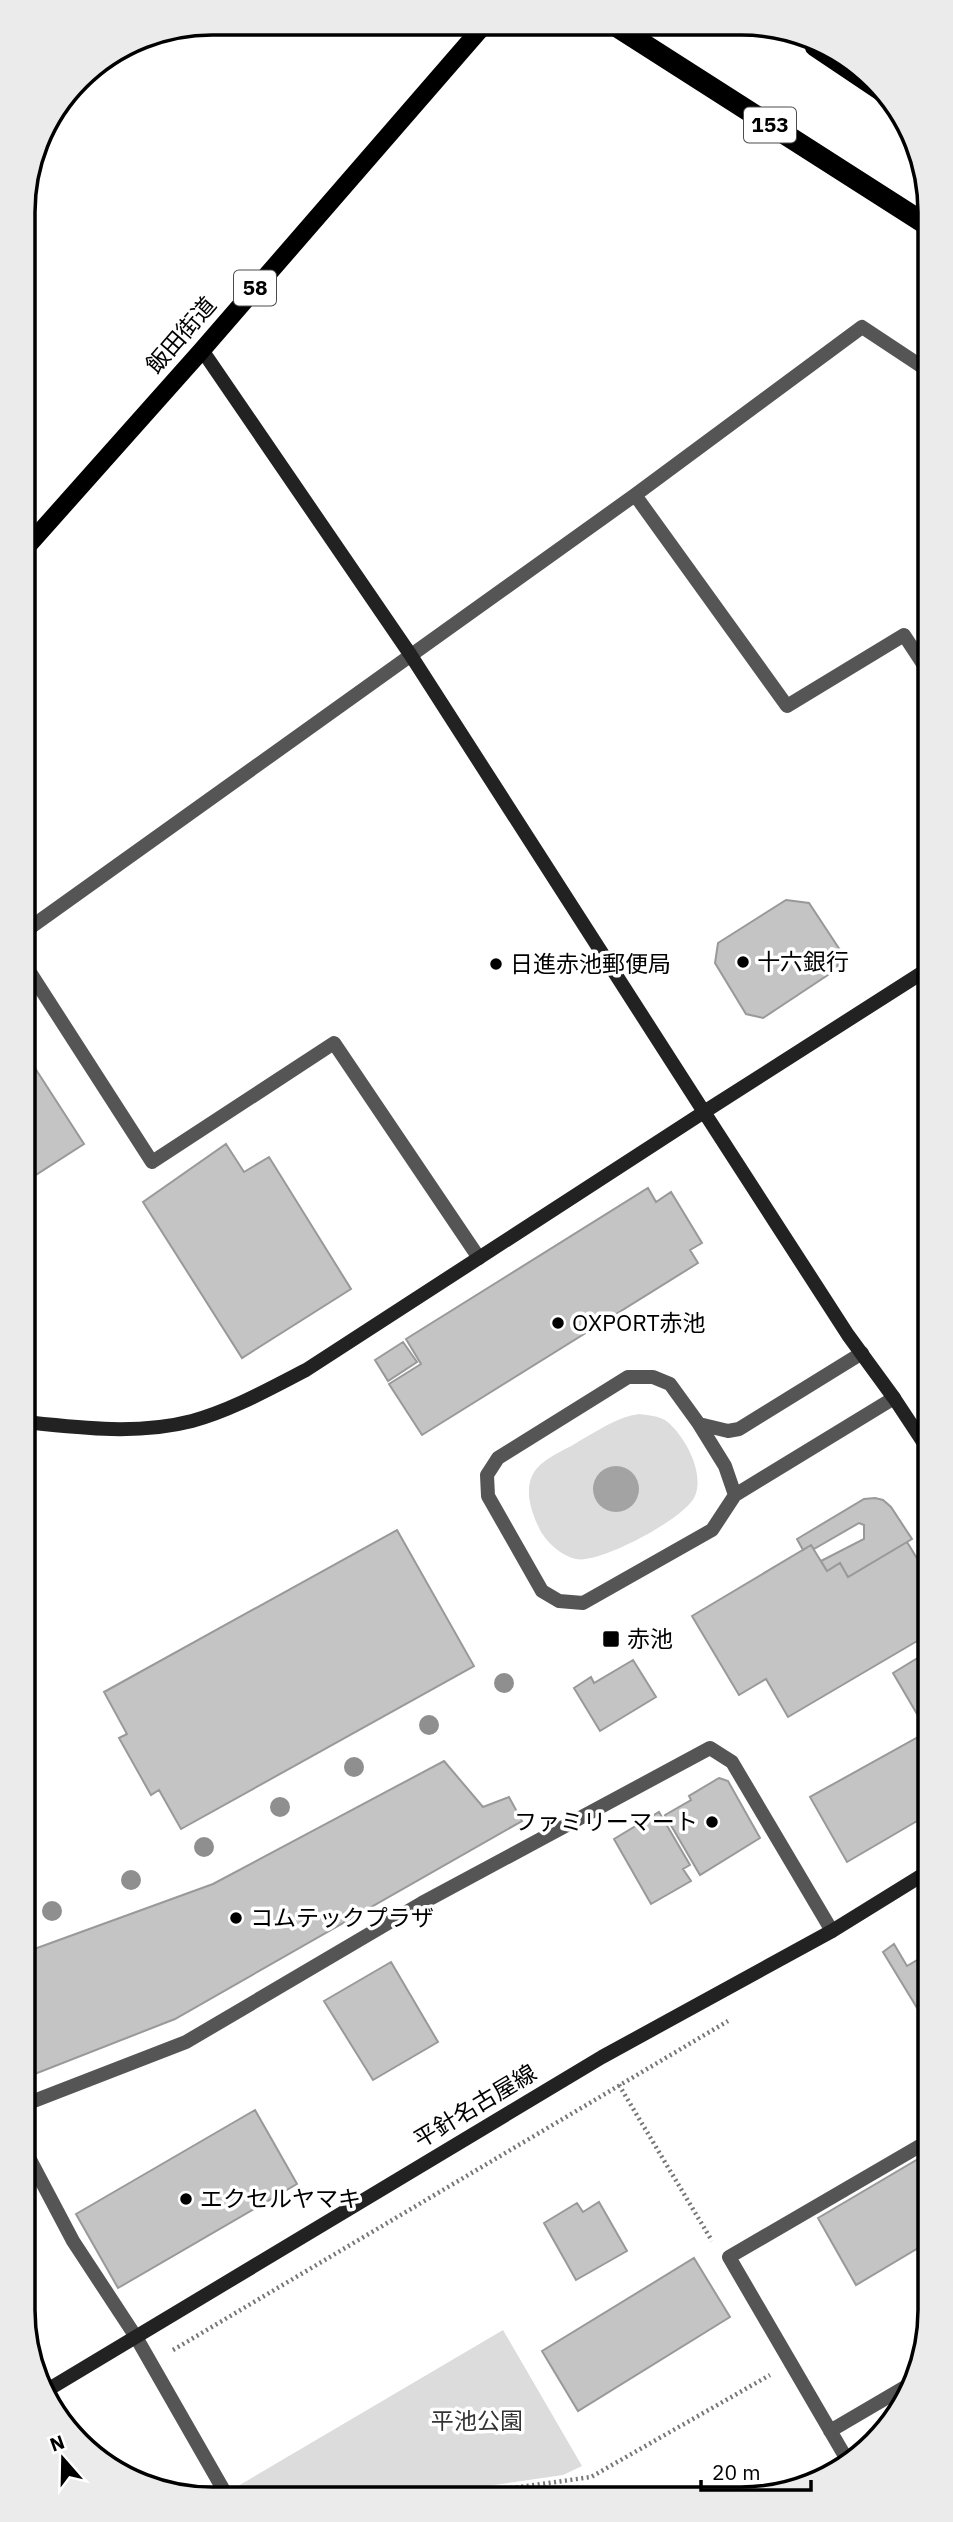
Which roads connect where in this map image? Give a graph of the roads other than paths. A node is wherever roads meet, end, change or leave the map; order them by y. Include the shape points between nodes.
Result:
1 (474, 35) edge
2 (630, 35) edge
3 (918, 219) edge
4 (202, 350) junction
5 (918, 364) edge
6 (635, 495) junction
7 (35, 538) edge
8 (410, 654) junction
9 (918, 656) edge
10 (35, 924) edge
11 (918, 975) edge
12 (35, 980) edge
13 (704, 1112) junction
14 (479, 1258) junction
15 (862, 1353) junction
16 (894, 1398) junction
17 (35, 1423) edge
18 (699, 1424) junction
19 (918, 1434) edge
20 (735, 1495) junction
21 (918, 1878) edge
22 (832, 1931) junction
23 (35, 2101) edge
24 (918, 2147) edge
25 (35, 2169) edge
26 (136, 2337) junction
27 (52, 2387) edge
28 (900, 2390) edge
29 (830, 2431) junction
30 (844, 2454) edge
31 (222, 2487) edge

1 - 4 main road, 飯田街道 / 58
2 - 3 highway, 153
4 - 7 main road, 飯田街道 / 58
4 - 8 street
5 - 6 street via 862,327
6 - 8 street
6 - 9 street via 787,706 904,635
8 - 10 street
8 - 13 street
11 - 13 street
12 - 14 street via 152,1161 334,1043
13 - 14 street
13 - 15 street
14 - 17 street via 306,1370 239,1404 191,1421 133,1429
15 - 16 street
15 - 18 street via 739,1429 728,1432
16 - 19 street
16 - 20 street
18 - 20 street via 725,1466
18 - 20 street via 670,1384 653,1377 628,1377 498,1458 487,1475 488,1496 542,1591 559,1601 583,1603 712,1530
21 - 22 street, 平針名古屋線
22 - 23 street via 732,1762 710,1748 422,1903 186,2042
22 - 26 street, 平針名古屋線 via 602,2057
24 - 29 street via 729,2257
25 - 26 street via 73,2241
26 - 27 street, 平針名古屋線
26 - 31 street
28 - 29 street
29 - 30 street

